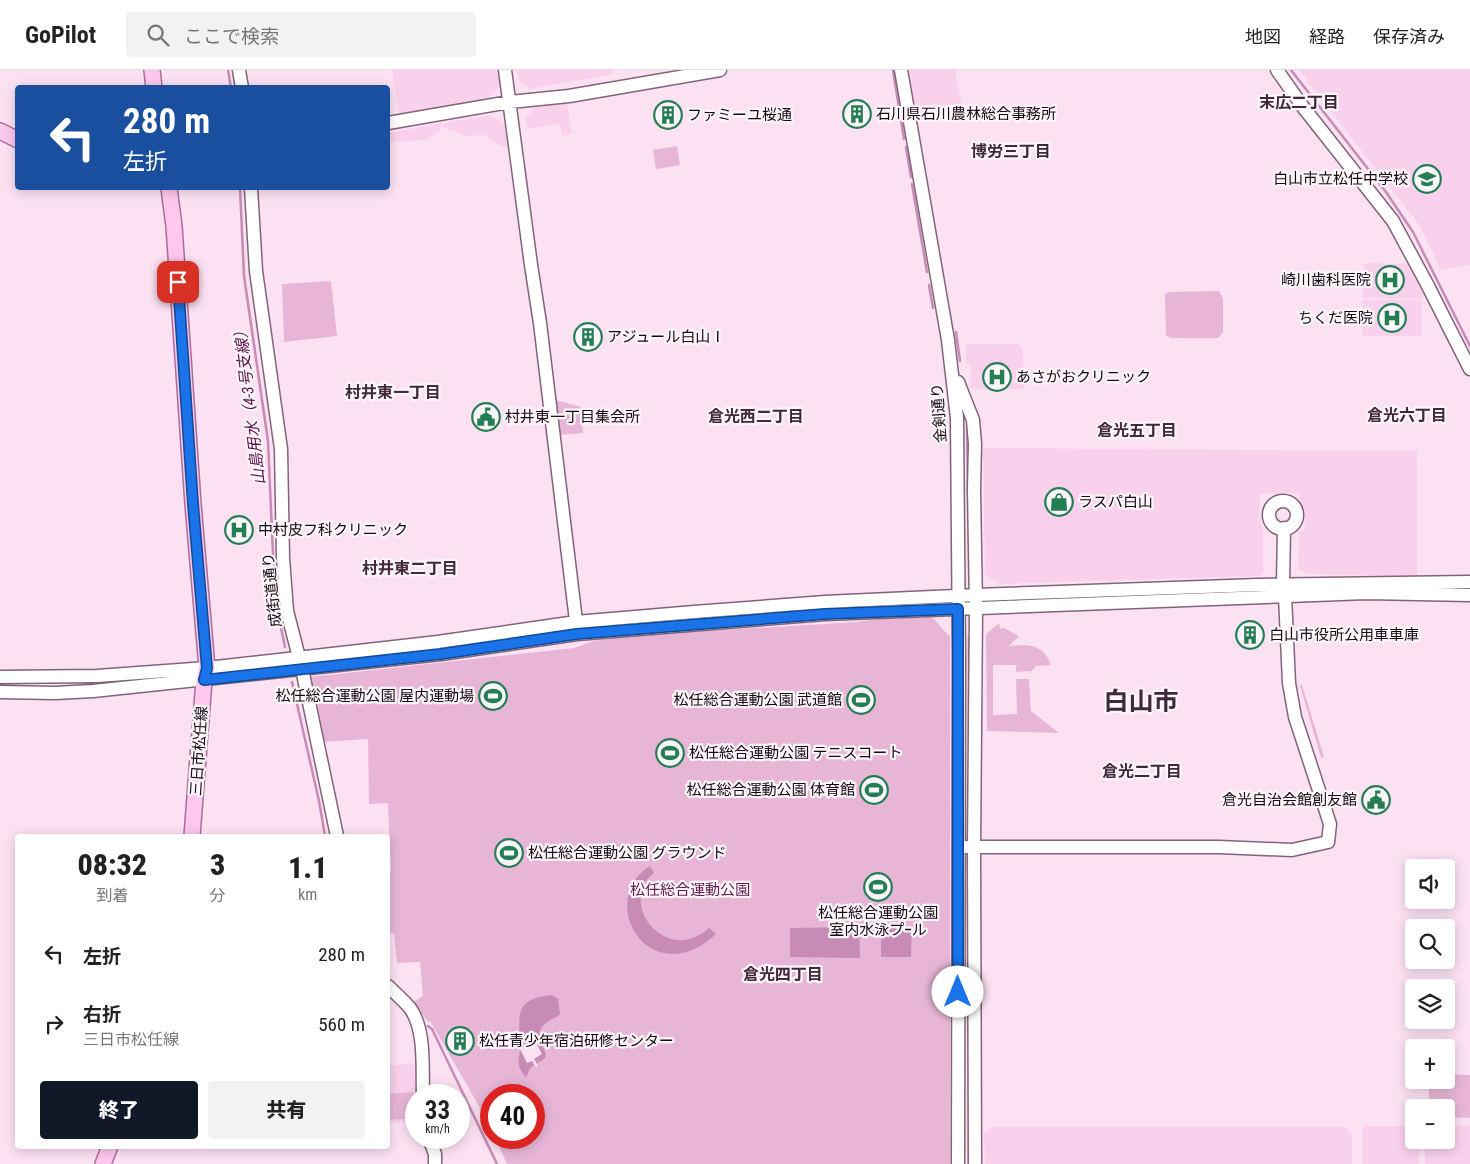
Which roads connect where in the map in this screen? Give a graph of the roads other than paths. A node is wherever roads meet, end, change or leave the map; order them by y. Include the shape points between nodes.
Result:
1 (152, 70) edge
2 (239, 70) edge
3 (505, 70) edge
4 (720, 70) edge
5 (902, 70) edge
6 (1277, 70) edge
7 (154, 85) edge
8 (242, 85) edge
9 (510, 102) junction
10 (390, 123) edge
11 (0, 131) edge
12 (15, 138) edge
13 (169, 190) edge
14 (251, 190) edge
15 (952, 368) junction
16 (1470, 369) edge
17 (1284, 528) dead end
18 (1470, 582) edge
19 (1284, 590) junction
20 (976, 595) junction
21 (958, 596) junction
22 (1470, 596) edge
23 (976, 608) junction
24 (958, 609) junction
25 (577, 628) junction
26 (300, 663) junction
27 (206, 674) junction
28 (0, 677) edge
29 (0, 692) edge
30 (192, 834) edge
31 (337, 834) edge
32 (959, 847) junction
33 (974, 848) junction
34 (390, 988) edge
35 (423, 1084) edge
36 (109, 1149) edge
37 (432, 1149) edge
38 (103, 1164) edge
39 (435, 1164) edge
40 (958, 1164) edge
41 (975, 1164) edge

1 - 7 main road
2 - 8 street
3 - 9 street
4 - 9 street via 569,96
5 - 15 street
6 - 16 street via 1393,220
9 - 10 street
9 - 25 street
11 - 12 main road
13 - 27 main road, 三日市松任線
14 - 26 street, 成街道通り via 256,271 281,449 283,558 288,611
15 - 20 street, 金剣通り via 973,420
15 - 21 street, 金剣通り via 957,418
17 - 19 street
18 - 19 street
19 - 20 street
19 - 22 street
19 - 23 street
19 - 33 street via 1289,683 1295,717 1330,824 1328,842 1292,850 1227,847
20 - 21 street
20 - 23 street, 金剣通り
21 - 24 street, 金剣通り
21 - 25 street via 694,612
23 - 24 street
23 - 33 street, 金剣通り
24 - 25 street
24 - 32 street, 金剣通り
25 - 26 street via 441,654
26 - 27 street
26 - 31 street, 成街道通り
27 - 28 street
27 - 29 street via 94,691
27 - 30 main road, 三日市松任線
32 - 33 street
32 - 40 street, 金剣通り
33 - 41 street, 金剣通り
34 - 35 street via 417,1021 423,1056
36 - 38 main road
37 - 39 street

